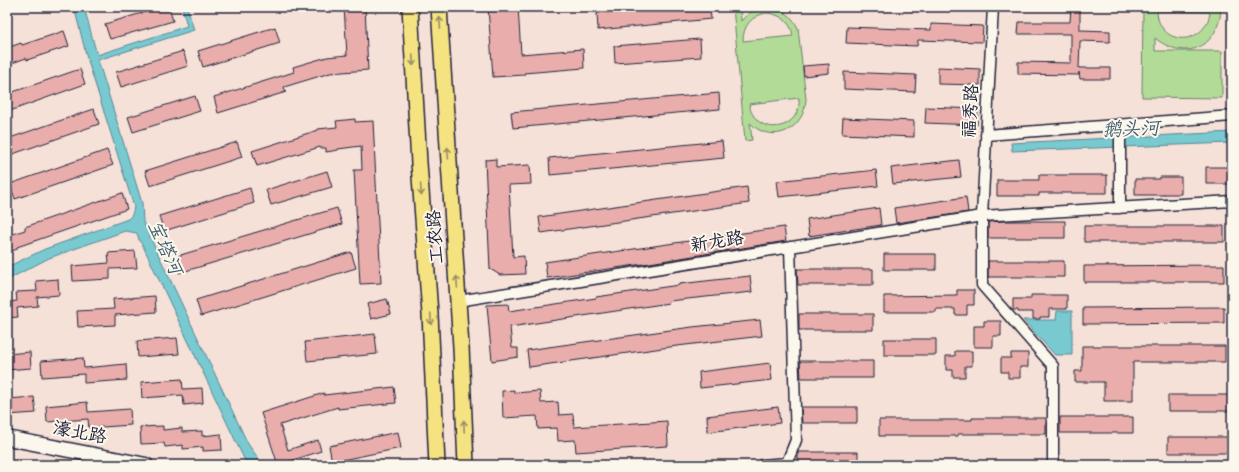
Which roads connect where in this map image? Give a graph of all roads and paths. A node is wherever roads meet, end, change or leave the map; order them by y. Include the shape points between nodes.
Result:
1 (410, 7) edge
2 (439, 7) edge
3 (993, 7) edge
4 (1232, 116) edge
5 (1120, 124) junction
6 (986, 135) junction
7 (1232, 201) edge
8 (1120, 208) junction
9 (982, 216) junction
10 (790, 247) junction
11 (458, 301) junction
12 (7, 438) edge
13 (7, 446) edge
14 (786, 464) edge
15 (99, 465) edge
16 (146, 465) edge
17 (437, 465) edge
18 (466, 465) edge
19 (762, 465) edge
20 (1053, 465) edge

1 -> 17 main road, 工农路
11 -> 2 main road, 工农路
3 - 6 street, 福秀路
4 - 5 street
5 - 6 street
5 - 8 street
6 - 9 street, 福秀路
7 - 8 street, 新龙路
8 - 9 street, 新龙路
9 - 10 street, 新龙路
9 - 20 street, 福秀路 via 982,285 1053,366
10 - 11 street, 新龙路
10 - 14 street via 796,440
18 -> 11 main road, 工农路
12 - 16 street, 濠北路
13 - 15 street, 濠北路
14 - 19 street

